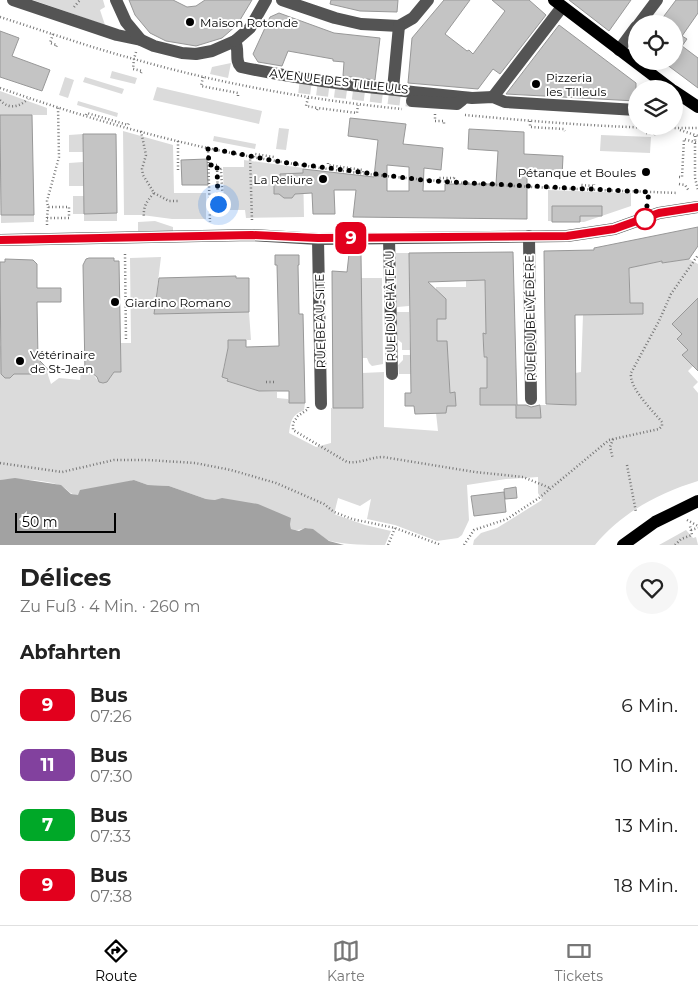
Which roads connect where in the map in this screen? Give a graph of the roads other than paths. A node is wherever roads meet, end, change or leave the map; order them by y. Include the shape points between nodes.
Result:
1 (13, 0) edge
2 (116, 0) edge
3 (266, 0) edge
4 (282, 0) edge
5 (428, 0) edge
6 (656, 0) edge
7 (558, 3) edge
8 (645, 15) edge
9 (400, 26) junction
10 (628, 38) edge
11 (235, 41) junction
12 (139, 45) junction
13 (619, 50) junction
14 (241, 67) junction
15 (659, 80) edge
16 (299, 87) tunnel mouth
17 (393, 89) junction
18 (466, 97) junction
19 (493, 97) junction
20 (683, 97) edge
21 (412, 100) tunnel mouth
22 (698, 107) edge
23 (628, 110) edge
24 (698, 207) edge
25 (529, 236) junction
26 (318, 238) junction
27 (389, 238) junction
28 (0, 240) edge
29 (392, 374) dead end
30 (531, 399) dead end
31 (321, 404) dead end
32 (698, 501) edge
33 (624, 545) edge

1 - 12 street
2 - 12 street
3 - 11 street via 250,28
4 - 9 street via 361,24
5 - 9 street via 413,18
6 - 8 street
7 - 13 main road
7 - 19 street
9 - 17 street
10 - 13 street
11 - 12 street via 196,54
11 - 14 street
13 - 15 main road
14 - 16 street via 244,77
14 - 17 street, AVENUE DES TILLEULS via 310,80
17 - 18 street, AVENUE DES TILLEULS
18 - 19 street, AVENUE DES TILLEULS
18 - 21 street via 457,104
19 - 23 street, AVENUE DES TILLEULS via 505,102
20 - 22 main road
24 - 25 street via 659,213 614,229 586,234
25 - 27 street
25 - 30 street, RUE DU BELVÉDÈRE
26 - 27 street
26 - 28 street via 252,235
26 - 31 street, RUE BEAU-SITE
27 - 29 street, RUE DU CHÂTEAU
32 - 33 main road via 655,522

